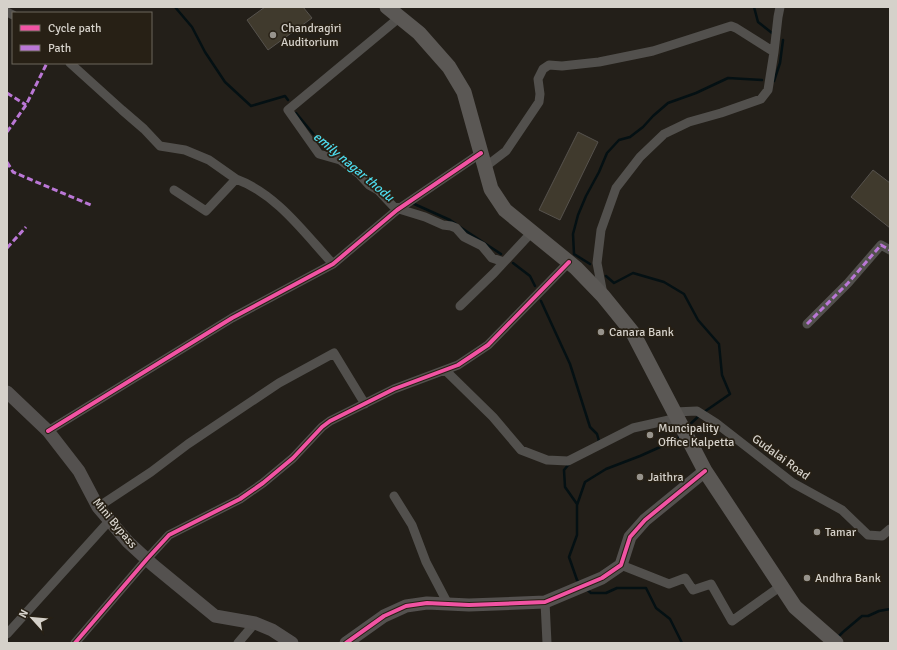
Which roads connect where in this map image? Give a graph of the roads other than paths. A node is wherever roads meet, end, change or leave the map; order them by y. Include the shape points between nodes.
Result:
1 (387, 7) edge
2 (780, 7) edge
3 (400, 18) junction
4 (774, 52) junction
5 (71, 64) edge
6 (483, 160) junction
7 (236, 179) junction
8 (174, 190) dead end
9 (400, 208) junction
10 (532, 232) junction
11 (890, 250) edge
12 (504, 262) junction
13 (569, 262) junction
14 (334, 264) junction
15 (603, 296) junction
16 (460, 306) dead end
17 (807, 324) dead end
18 (445, 370) junction
19 (7, 392) edge
20 (365, 404) junction
21 (680, 422) junction
22 (48, 431) junction
23 (705, 471) junction
24 (394, 496) dead end
25 (98, 507) junction
26 (110, 520) junction
27 (890, 529) edge
28 (147, 559) junction
29 (620, 565) junction
30 (781, 586) junction
31 (545, 602) junction
32 (448, 604) junction
33 (254, 623) junction
34 (7, 634) edge
35 (75, 643) edge
36 (238, 643) edge
37 (292, 643) edge
38 (346, 643) edge
39 (548, 643) edge
40 (836, 643) edge

1 - 3 main road
2 - 4 street
3 - 6 main road via 419,33 449,67 464,92
3 - 9 street via 288,110 319,154 340,160 378,190 393,206
4 - 6 street via 731,26 653,51 592,62 549,65 542,68 538,79 539,102 506,151
4 - 15 street via 768,90 761,99 688,122 664,134 640,157 616,188 601,230 597,264
5 - 7 street via 160,146 185,150 209,160
6 - 9 street
6 - 10 main road via 491,189 505,210
7 - 8 street via 206,211
7 - 14 street via 265,195 300,226
9 - 12 street via 456,228 464,237 482,246 492,258
9 - 14 street
10 - 12 street
10 - 13 main road
11 - 17 street via 881,245
12 - 16 street
13 - 15 main road
13 - 18 street via 488,345 458,365
14 - 22 street via 232,318
15 - 21 main road via 633,333
18 - 20 street via 394,389
18 - 21 street, Gudalai Road via 493,417 521,450 547,460 568,461 633,428
19 - 22 street, Mini Bypass
20 - 25 street via 334,353 279,383
20 - 28 street via 322,427 293,458 240,500 169,535
21 - 23 main road
21 - 27 street, Gudalai Road via 697,412 793,483 842,510 868,535 882,536
22 - 25 street, Mini Bypass via 78,471
23 - 29 street via 645,520 630,538
23 - 30 main road
24 - 32 street via 412,525 426,562
25 - 26 street, Mini Bypass
26 - 28 street, Mini Bypass via 128,542
26 - 34 street
28 - 33 street, Mini Bypass via 215,616
28 - 35 street
29 - 30 street via 669,584 685,578 693,590 711,584 732,621
29 - 31 street via 602,578
30 - 40 main road via 795,607
31 - 32 street
31 - 39 street
32 - 38 street via 406,606 384,616
33 - 36 street
33 - 37 street, Mini Bypass via 272,630

